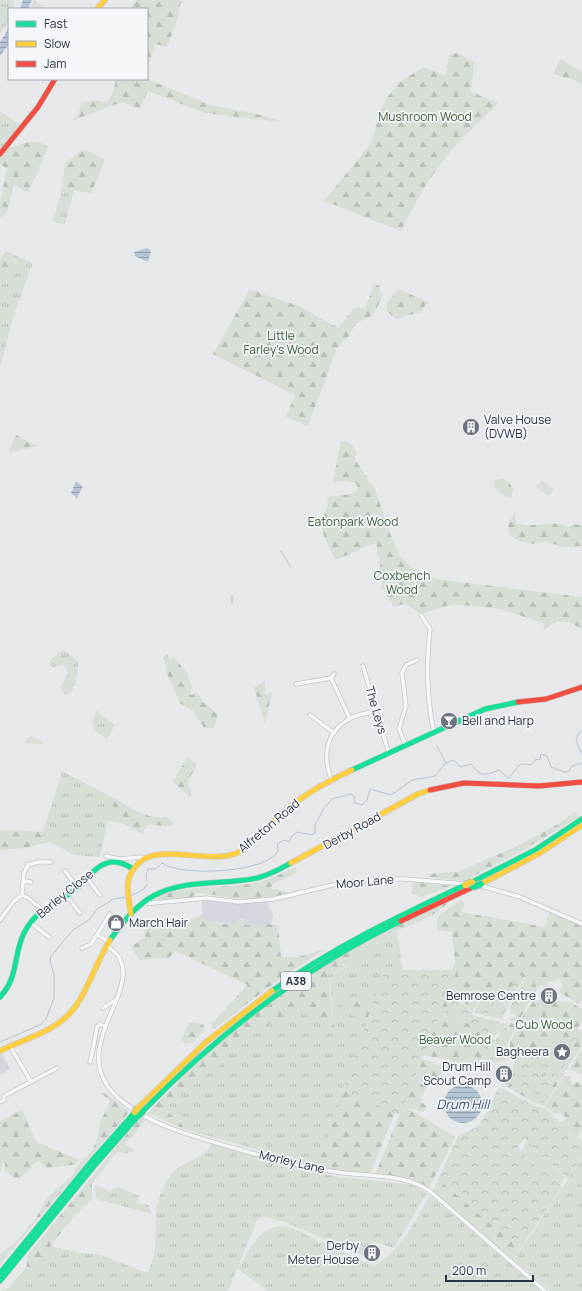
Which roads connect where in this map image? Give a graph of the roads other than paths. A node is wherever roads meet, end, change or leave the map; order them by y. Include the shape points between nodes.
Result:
1 (105, 0) edge
2 (98, 8) edge
3 (54, 80) edge
4 (0, 154) edge
5 (421, 615) dead end
6 (417, 660) dead end
7 (363, 666) dead end
8 (334, 674) dead end
9 (331, 678) junction
10 (299, 685) dead end
11 (582, 687) edge
12 (377, 711) junction
13 (310, 714) dead end
14 (350, 719) junction
15 (334, 733) junction
16 (434, 733) junction
17 (406, 746) junction
18 (389, 754) junction
19 (331, 779) junction
20 (582, 782) edge
21 (582, 819) edge
22 (582, 825) edge
23 (106, 856) dead end
24 (144, 859) junction
25 (52, 862) dead end
26 (133, 869) junction
27 (65, 871) dead end
28 (87, 878) junction
29 (23, 882) junction
30 (31, 882) dead end
31 (473, 884) junction
32 (77, 887) junction
33 (66, 895) junction
34 (100, 895) dead end
35 (22, 896) junction
36 (142, 904) junction
37 (43, 910) junction
38 (80, 913) dead end
39 (110, 914) dead end
40 (131, 914) junction
41 (0, 920) edge
42 (31, 923) junction
43 (582, 924) edge
44 (98, 935) junction
45 (49, 937) dead end
46 (108, 944) junction
47 (82, 948) dead end
48 (0, 997) edge
49 (117, 999) junction
50 (103, 1008) dead end
51 (105, 1026) junction
52 (10, 1046) junction
53 (0, 1051) edge
54 (90, 1062) dead end
55 (57, 1068) dead end
56 (31, 1082) junction
57 (0, 1102) edge
58 (139, 1112) junction
59 (0, 1273) edge
60 (0, 1282) edge
61 (545, 1291) edge

1 - 2 main road
3 - 4 main road via 38,107
5 - 16 street via 430,629 428,688
6 - 17 street via 406,665 402,673 406,706 399,729
7 - 12 street, The Leys
8 - 9 street
9 - 10 street
9 - 14 street
11 - 16 main road, Alfreton Road via 546,699 485,709
12 - 14 street
12 - 18 street, The Leys
13 - 15 street
14 - 15 street
15 - 19 street via 326,756
16 - 17 main road, Alfreton Road
17 - 18 main road, Alfreton Road
18 - 19 main road, Alfreton Road
19 - 24 main road, Alfreton Road via 281,814 244,849 234,854 169,854
20 - 36 main road, Derby Road via 541,786 479,782 442,785 418,794 271,874 248,881 173,889 157,894
21 - 31 main road, A38 via 535,850
22 - 31 main road, A38, bridge via 540,853 481,884
23 - 24 street
24 - 26 main road
25 - 29 street via 28,865
26 - 28 main road, Barley Close via 122,863 109,862
26 - 40 main road via 127,886
27 - 32 street
28 - 32 main road, Barley Close
28 - 34 street
29 - 30 street
29 - 35 street
31 - 58 main road, A38 via 310,971 223,1035
31 - 58 main road, A38, bridge via 465,885 388,922 300,971 217,1032 190,1056
32 - 33 main road, Barley Close
33 - 37 main road, Barley Close
33 - 38 street
35 - 37 street
35 - 41 street via 14,901
36 - 40 main road, Derby Road
36 - 43 street, Moor Lane via 207,898 238,902 274,899 342,883 404,879 461,883 494,889 525,899
37 - 42 main road, Barley Close
39 - 44 street
40 - 46 main road
42 - 45 street
42 - 48 main road, Barley Close via 19,944 12,983
44 - 46 street, Morley Lane
44 - 47 street via 89,946
46 - 49 street, Morley Lane via 119,955 124,973
46 - 52 main road via 70,1014
49 - 50 street
49 - 51 street, Morley Lane
51 - 54 street via 100,1024 97,1027
51 - 61 street, Morley Lane via 99,1048 102,1075 113,1093 131,1108 168,1127 273,1159 419,1185
52 - 53 main road
52 - 56 street
55 - 56 street
56 - 57 street via 4,1096 4,1100
58 - 59 main road, A38 via 90,1163
58 - 60 main road, A38

